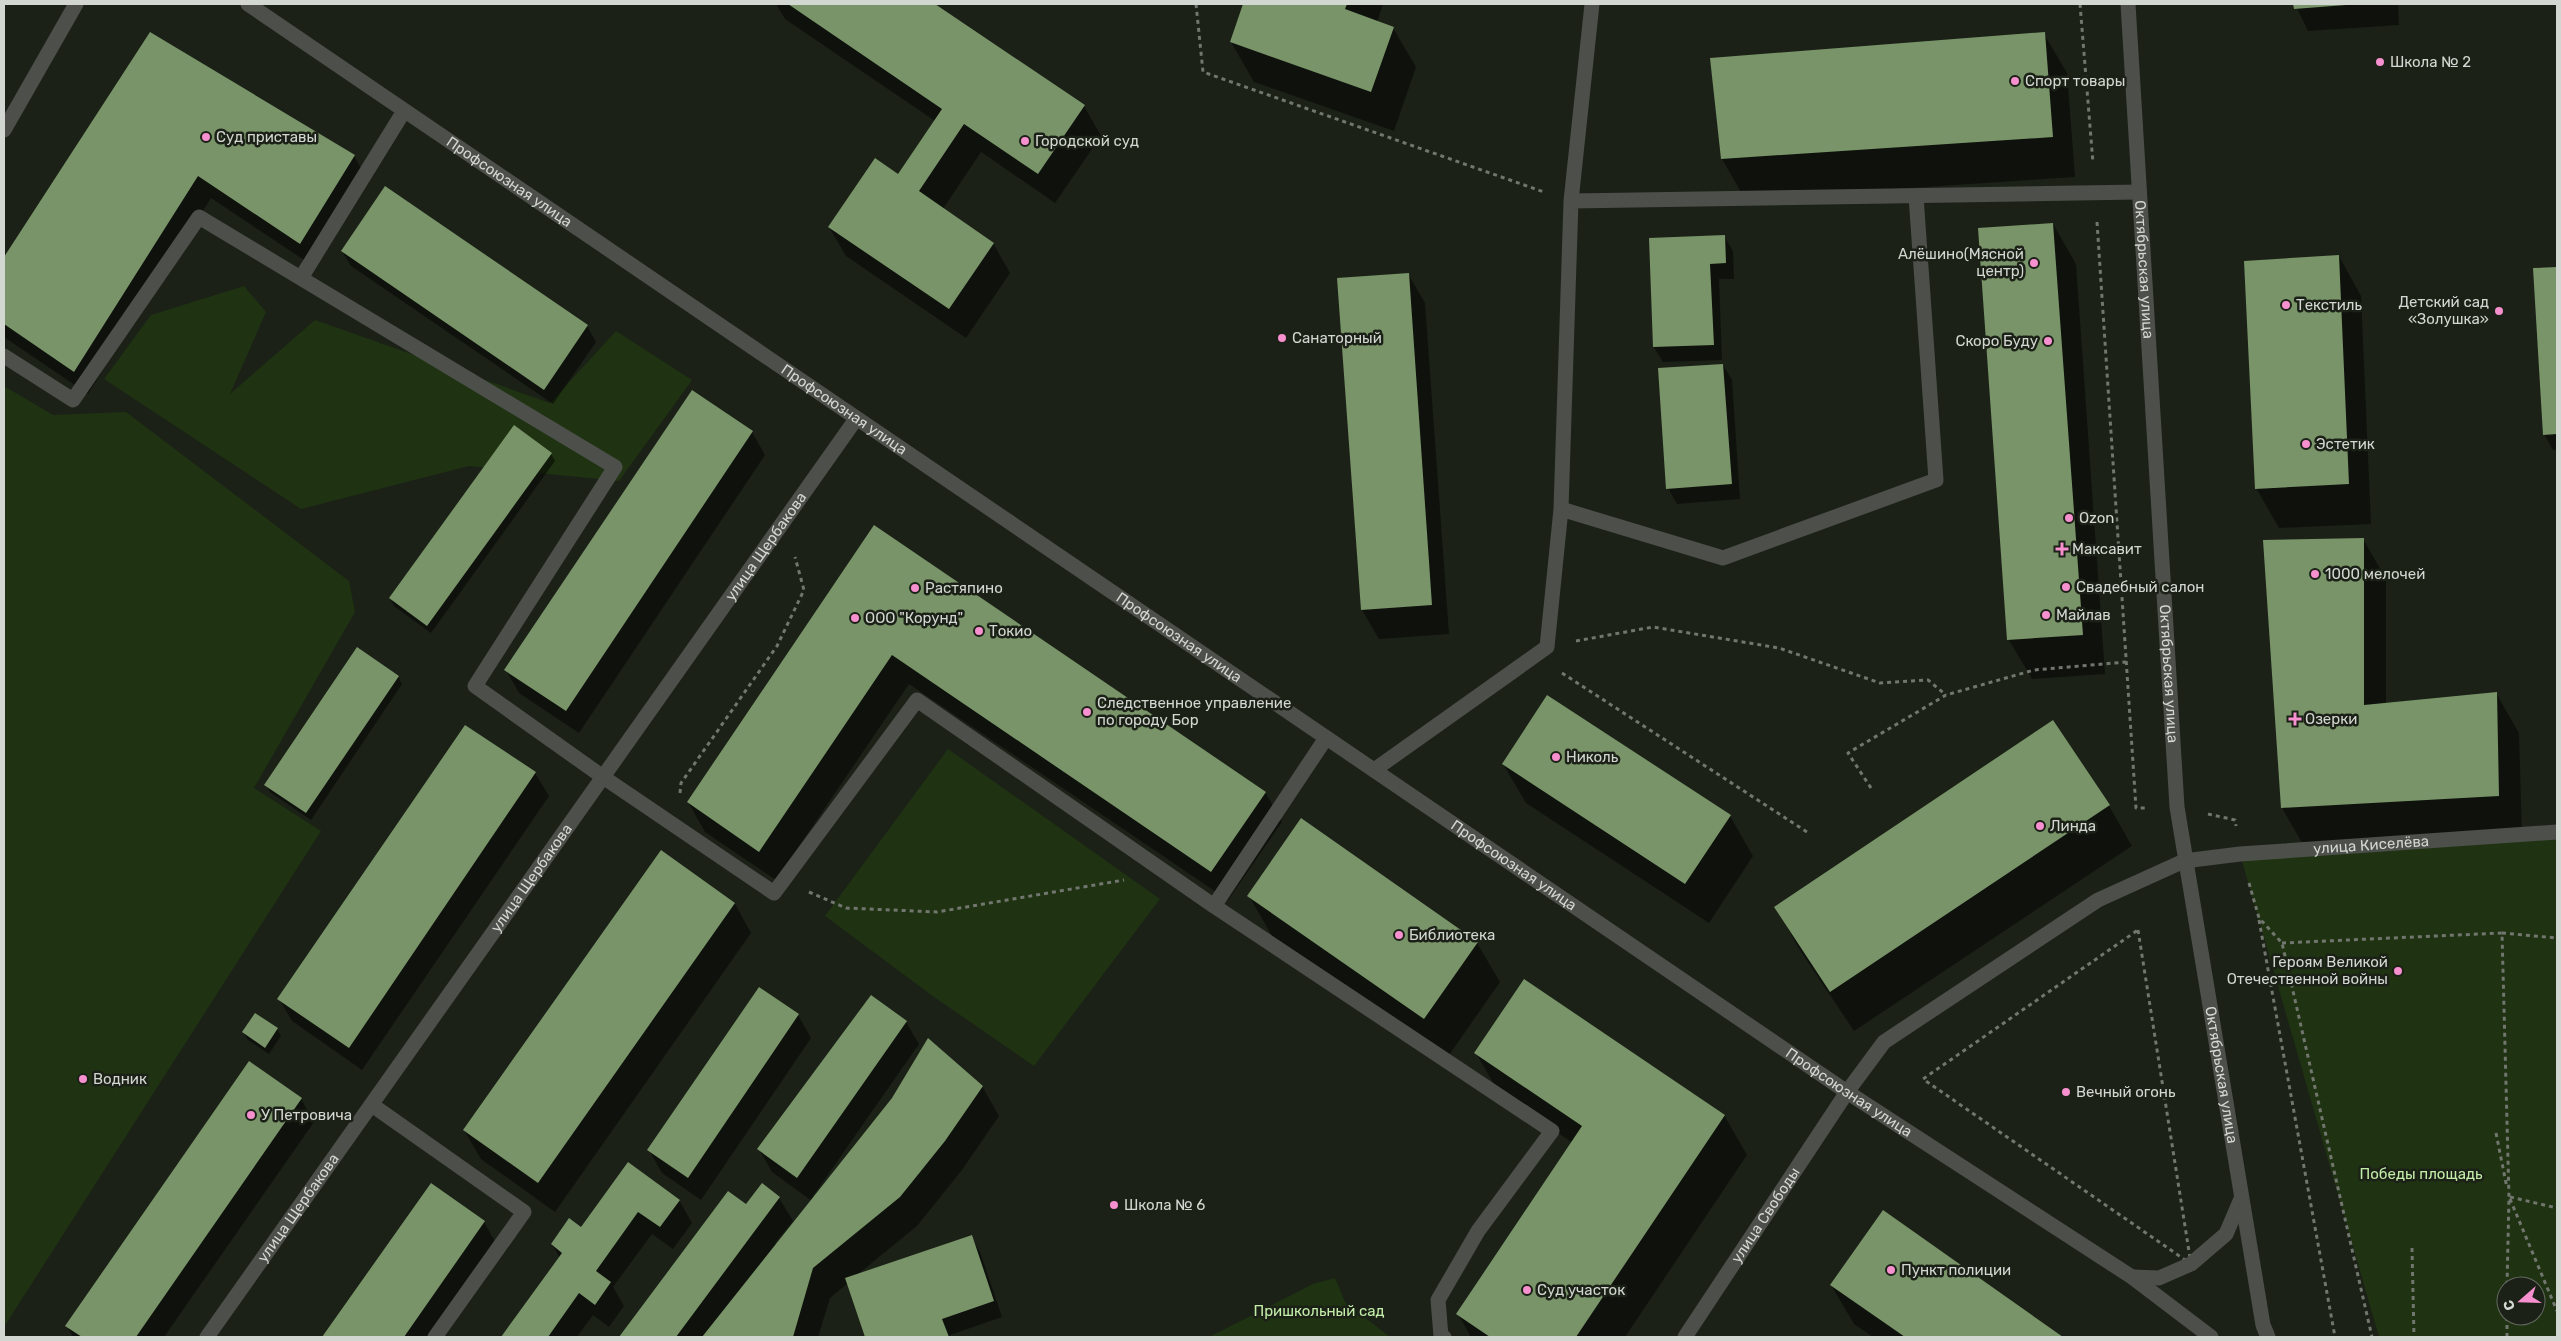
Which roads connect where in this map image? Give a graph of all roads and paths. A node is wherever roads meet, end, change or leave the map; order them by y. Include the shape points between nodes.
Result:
1 (76, 4) edge
2 (248, 4) edge
3 (1196, 4) edge
4 (1592, 4) edge
5 (2128, 4) edge
6 (404, 110) junction
7 (4, 130) edge
8 (2139, 192) junction
9 (1916, 196) junction
10 (1571, 201) junction
11 (301, 278) junction
12 (4, 356) edge
13 (856, 419) junction
14 (1561, 509) junction
15 (785, 520) junction
16 (1541, 651) junction
17 (2126, 662) dead end
18 (1946, 695) junction
19 (1326, 738) junction
20 (1374, 770) junction
21 (603, 777) junction
22 (1871, 788) dead end
23 (676, 826) junction
24 (1806, 832) dead end
25 (2557, 832) edge
26 (2184, 861) junction
27 (1166, 873) junction
28 (784, 881) junction
29 (1214, 906) junction
30 (2259, 918) dead end
31 (2502, 933) junction
32 (2557, 938) edge
33 (1847, 1092) junction
34 (372, 1105) junction
35 (2496, 1132) dead end
36 (2509, 1197) junction
37 (2241, 1199) junction
38 (2557, 1208) edge
39 (2412, 1248) dead end
40 (2191, 1264) junction
41 (2507, 1276) edge
42 (2132, 1277) junction
43 (2557, 1311) edge
44 (207, 1337) edge
45 (435, 1337) edge
46 (1444, 1337) edge
47 (1685, 1337) edge
48 (2211, 1337) edge
49 (2268, 1337) edge
50 (2335, 1337) edge
51 (2372, 1337) edge
52 (2414, 1337) edge

1 - 7 street
2 - 6 street, Профсоюзная улица
3 - 10 path via 1203,72
4 - 10 street
5 - 8 street, Октябрьская улица
6 - 11 street
6 - 13 street, Профсоюзная улица
8 - 9 street
8 - 26 street, Октябрьская улица via 2177,807
9 - 10 street
9 - 14 street via 1936,480 1723,558
10 - 14 street
11 - 12 street via 199,217 72,400
11 - 21 street via 615,467 476,686
13 - 15 street, улица Щербакова
13 - 19 street, Профсоюзная улица
14 - 16 street
15 - 21 street, улица Щербакова
15 - 23 path via 804,590 777,646 681,783
16 - 18 path via 1653,627 1778,648 1880,683 1928,680
16 - 20 street
16 - 24 path
17 - 18 path via 2034,670
18 - 22 path via 1848,754
19 - 20 street, Профсоюзная улица
19 - 29 street
20 - 33 street, Профсоюзная улица
21 - 23 street
21 - 34 street, улица Щербакова
23 - 28 street via 774,893
25 - 26 street, улица Киселёва via 2240,854
26 - 33 street, улица Киселёва via 2098,900 1907,1025 1884,1042
26 - 37 street, Октябрьская улица
27 - 28 path via 937,912 846,908
27 - 28 street via 917,700
27 - 29 street
29 - 46 street via 1552,1131 1478,1231 1438,1300
30 - 50 path
31 - 32 path
31 - 36 path
31 - 51 path via 2282,943
33 - 42 street, Профсоюзная улица
33 - 47 street, улица Свободы
34 - 44 street, улица Щербакова
34 - 45 street via 524,1212
35 - 36 path
36 - 38 path
36 - 41 path
36 - 43 path
37 - 40 street via 2226,1234
37 - 49 street, Октябрьская улица via 2263,1325
39 - 52 path
40 - 40 path via 1923,1079 2138,930 2140,940
40 - 42 street via 2160,1278
42 - 48 street, Профсоюзная улица

